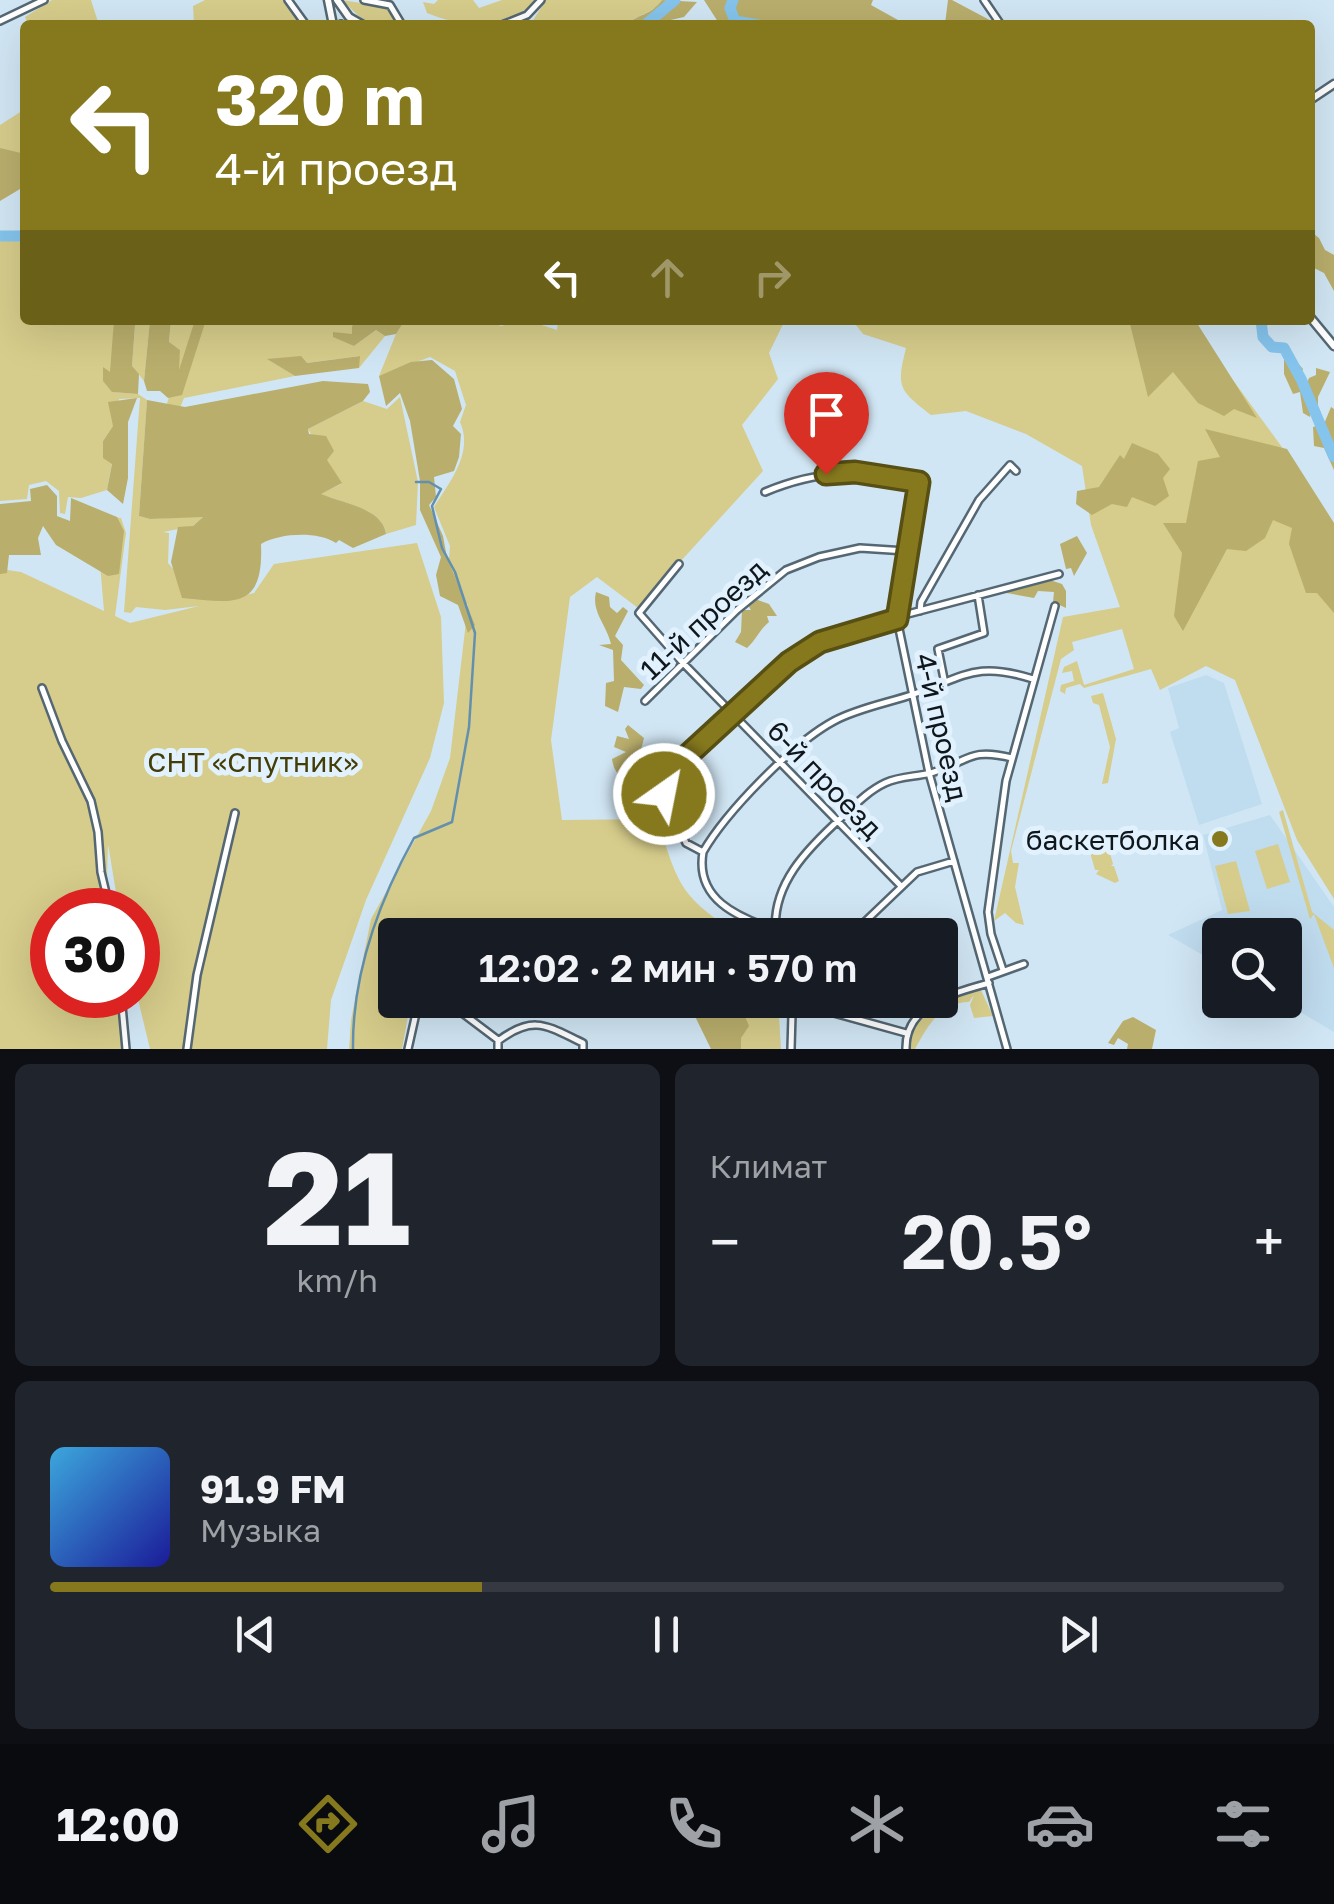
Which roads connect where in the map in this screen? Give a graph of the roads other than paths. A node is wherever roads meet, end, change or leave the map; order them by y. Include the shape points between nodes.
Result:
1 (27, 0) edge
2 (44, 0) edge
3 (337, 0) edge
4 (364, 0) edge
5 (541, 0) edge
6 (29, 9) junction
7 (352, 20) edge
8 (399, 20) edge
9 (514, 20) edge
10 (0, 21) edge
11 (1315, 322) edge
12 (1334, 346) edge
13 (1016, 471) dead end
14 (765, 492) dead end
15 (906, 551) junction
16 (679, 564) dead end
17 (1059, 574) dead end
18 (978, 595) junction
19 (1055, 606) dead end
20 (920, 610) junction
21 (897, 619) junction
22 (683, 663) junction
23 (944, 679) dead end
24 (1033, 679) junction
25 (42, 688) dead end
26 (913, 694) junction
27 (646, 701) dead end
28 (734, 714) junction
29 (1012, 758) junction
30 (782, 762) junction
31 (929, 774) junction
32 (235, 813) dead end
33 (837, 821) junction
34 (703, 852) junction
35 (954, 861) junction
36 (900, 885) junction
37 (106, 888) edge
38 (747, 918) edge
39 (778, 918) edge
40 (868, 918) edge
41 (1024, 964) dead end
42 (1004, 970) junction
43 (988, 980) junction
44 (123, 1018) edge
45 (416, 1018) edge
46 (466, 1018) edge
47 (792, 1018) edge
48 (857, 1018) edge
49 (906, 1032) junction
50 (498, 1045) edge
51 (126, 1049) edge
52 (187, 1049) edge
53 (408, 1049) edge
54 (583, 1049) edge
55 (792, 1049) edge
56 (906, 1049) edge
57 (1008, 1049) edge

1 - 6 street
2 - 6 street
3 - 7 street
4 - 8 street via 390,5
5 - 9 street
6 - 10 street
11 - 12 street
13 - 20 street via 1010,464 980,500
14 - 15 street, 4-й проезд via 806,476 847,472 919,482
15 - 21 street, 4-й проезд
15 - 22 street, 11-й проезд via 860,548 786,570
16 - 22 street, 6-й проезд via 639,613
17 - 18 street
18 - 20 street
18 - 23 street via 984,633 938,648
19 - 24 street
20 - 21 street
21 - 26 street, 4-й проезд
21 - 28 street via 804,651
22 - 27 street, 11-й проезд
22 - 28 street, 6-й проезд
24 - 26 street via 995,668
24 - 29 street
25 - 37 street via 91,801
26 - 30 street via 836,720
26 - 31 street, 4-й проезд
28 - 30 street, 6-й проезд
28 - 34 street via 672,772 664,794 686,842
29 - 31 street via 980,752
29 - 42 street via 988,912
30 - 33 street, 6-й проезд
30 - 34 street via 732,811
31 - 33 street via 880,786
31 - 35 street, 4-й проезд
32 - 52 street
33 - 36 street, 6-й проезд
33 - 39 street via 789,876
34 - 38 street via 701,872 713,895
35 - 36 street via 924,868
35 - 43 street, 4-й проезд
36 - 40 street
41 - 42 street
42 - 43 street
43 - 49 street via 920,1011
43 - 57 street, 4-й проезд
44 - 51 street
45 - 53 street
46 - 50 street
47 - 55 street
48 - 49 street
49 - 56 street
50 - 54 street via 521,1026 543,1024

